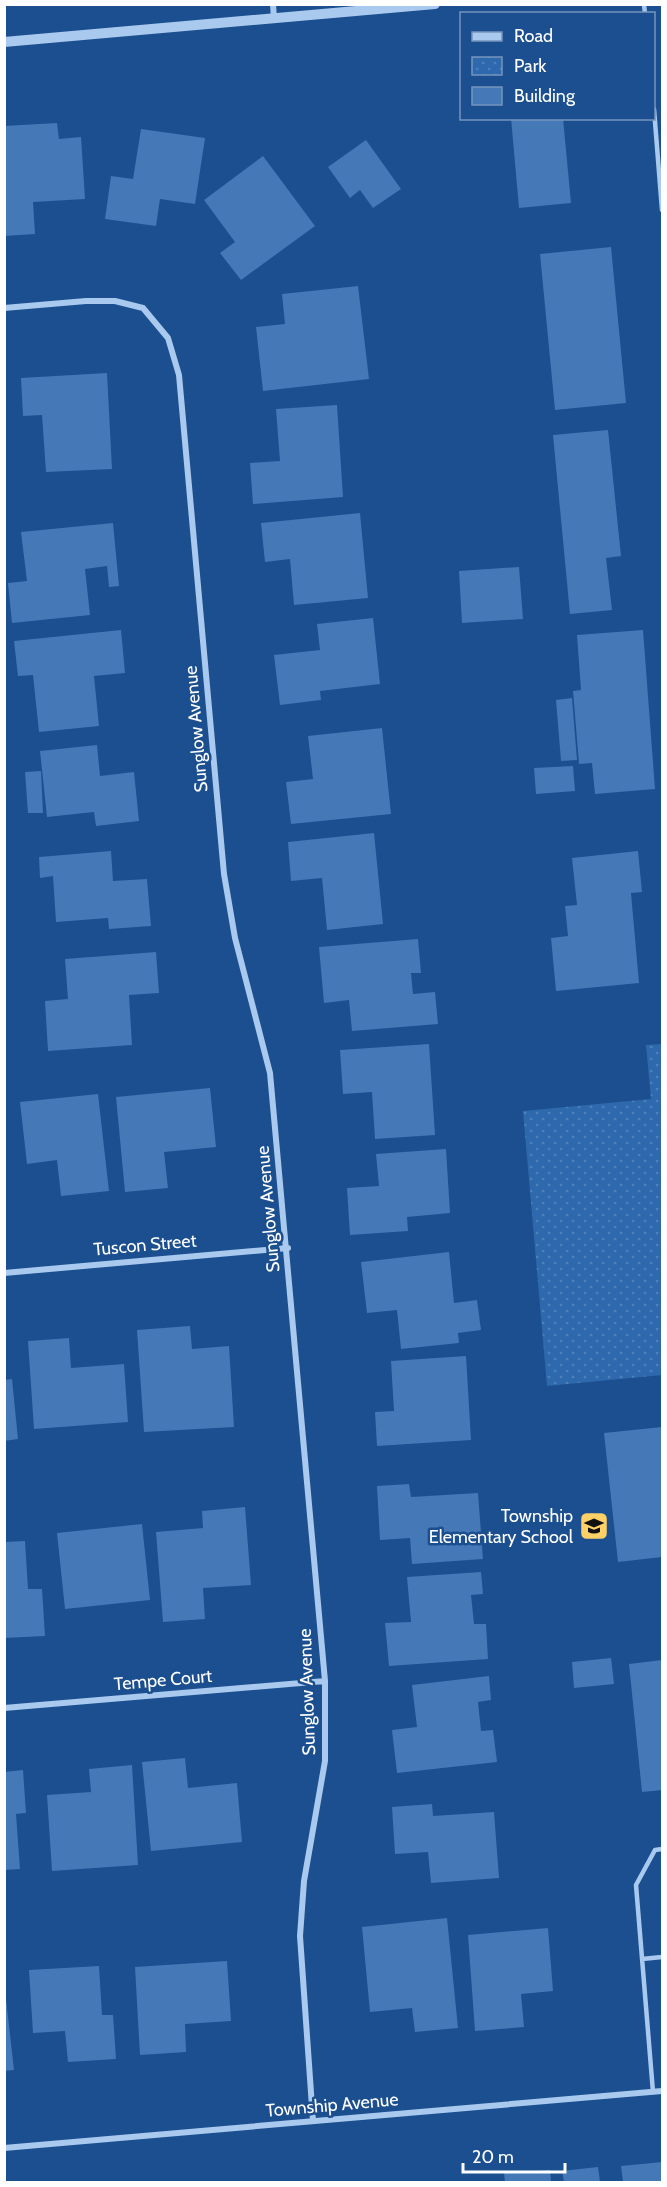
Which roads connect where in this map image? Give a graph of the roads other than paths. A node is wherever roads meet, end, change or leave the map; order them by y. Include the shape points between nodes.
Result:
1 (273, 4) edge
2 (435, 4) edge
3 (274, 19) junction
4 (4, 42) edge
5 (655, 120) edge
6 (663, 210) edge
7 (4, 308) edge
8 (288, 1248) junction
9 (4, 1273) edge
10 (325, 1682) junction
11 (4, 1708) edge
12 (663, 1850) edge
13 (663, 1957) edge
14 (642, 1959) junction
15 (663, 2091) edge
16 (653, 2092) junction
17 (313, 2121) junction
18 (4, 2148) edge

1 - 3 street
2 - 3 street
3 - 4 street
5 - 6 lane
7 - 8 street, Sunglow Avenue via 115,301 143,308 168,338 179,375 224,874 270,1073
8 - 9 street, Tuscon Street
8 - 10 street, Sunglow Avenue
10 - 11 street, Tempe Court
10 - 17 street, Sunglow Avenue via 325,1761 304,1881 300,1936
12 - 14 lane via 655,1850 636,1885
13 - 14 lane
14 - 16 lane
15 - 16 street, Township Avenue
16 - 17 street, Township Avenue
17 - 18 street, Township Avenue

